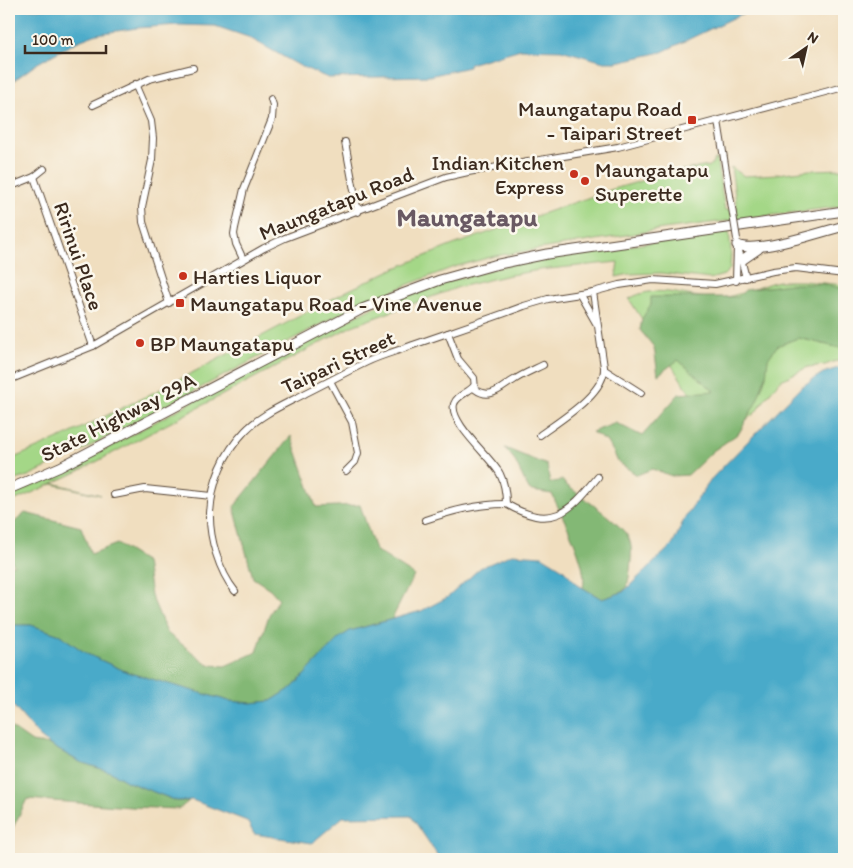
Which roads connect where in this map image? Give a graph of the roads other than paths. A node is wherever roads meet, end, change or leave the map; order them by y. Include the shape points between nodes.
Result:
1 (194, 68) dead end
2 (135, 84) junction
3 (844, 87) edge
4 (271, 99) dead end
5 (93, 105) dead end
6 (718, 121) junction
7 (345, 142) dead end
8 (44, 169) dead end
9 (34, 177) junction
10 (9, 187) edge
11 (844, 211) edge
12 (358, 212) junction
13 (844, 226) edge
14 (737, 242) junction
15 (760, 248) junction
16 (243, 259) junction
17 (742, 260) junction
18 (844, 274) edge
19 (746, 278) junction
20 (736, 281) junction
21 (593, 292) junction
22 (580, 295) junction
23 (169, 303) junction
24 (598, 326) junction
25 (448, 333) junction
26 (93, 346) junction
27 (543, 366) dead end
28 (604, 370) junction
29 (9, 380) edge
30 (330, 381) junction
31 (474, 386) junction
32 (641, 393) dead end
33 (540, 435) dead end
34 (346, 471) dead end
35 (598, 477) dead end
36 (9, 489) edge
37 (114, 495) dead end
38 (212, 496) junction
39 (506, 504) junction
40 (426, 520) dead end
41 (235, 591) dead end

1 - 2 street
2 - 5 street
2 - 23 street via 151,121 153,138 142,207 143,222
3 - 6 street, Maungatapu Road
4 - 16 street via 272,119 244,190 235,228 236,244
6 - 12 street, Maungatapu Road via 618,148 457,175
6 - 14 street, bridge
7 - 12 street
8 - 9 street
9 - 10 street
9 - 26 street, Ririnui Place
11 - 36 highway, State Highway 29A via 547,254 440,280 362,309 60,467
12 - 16 street, Maungatapu Road via 285,238
13 - 15 highway
14 - 15 highway via 748,248
14 - 17 street
14 - 20 street
15 - 17 highway
16 - 23 street, Maungatapu Road
17 - 19 street
18 - 19 street, Taipari Street via 796,268
19 - 20 street, Taipari Street
20 - 21 street, Taipari Street via 705,284 653,280 619,284
21 - 22 street, Taipari Street
21 - 24 street
22 - 24 street
22 - 25 street, Taipari Street via 524,306
23 - 26 street, Maungatapu Road
24 - 28 street
25 - 30 street, Taipari Street via 368,362
25 - 31 street via 458,359 474,378
26 - 29 street, Maungatapu Road
27 - 31 street via 494,393 478,391
28 - 32 street
28 - 33 street via 602,380 592,393 570,414
30 - 34 street via 352,422 358,453
30 - 38 street, Taipari Street via 270,412 246,430 221,466
31 - 39 street via 458,397 454,411 500,474
35 - 39 street via 580,499 556,515 532,516
37 - 38 street via 145,489
38 - 41 street, Taipari Street via 211,532 225,575
39 - 40 street via 482,504

